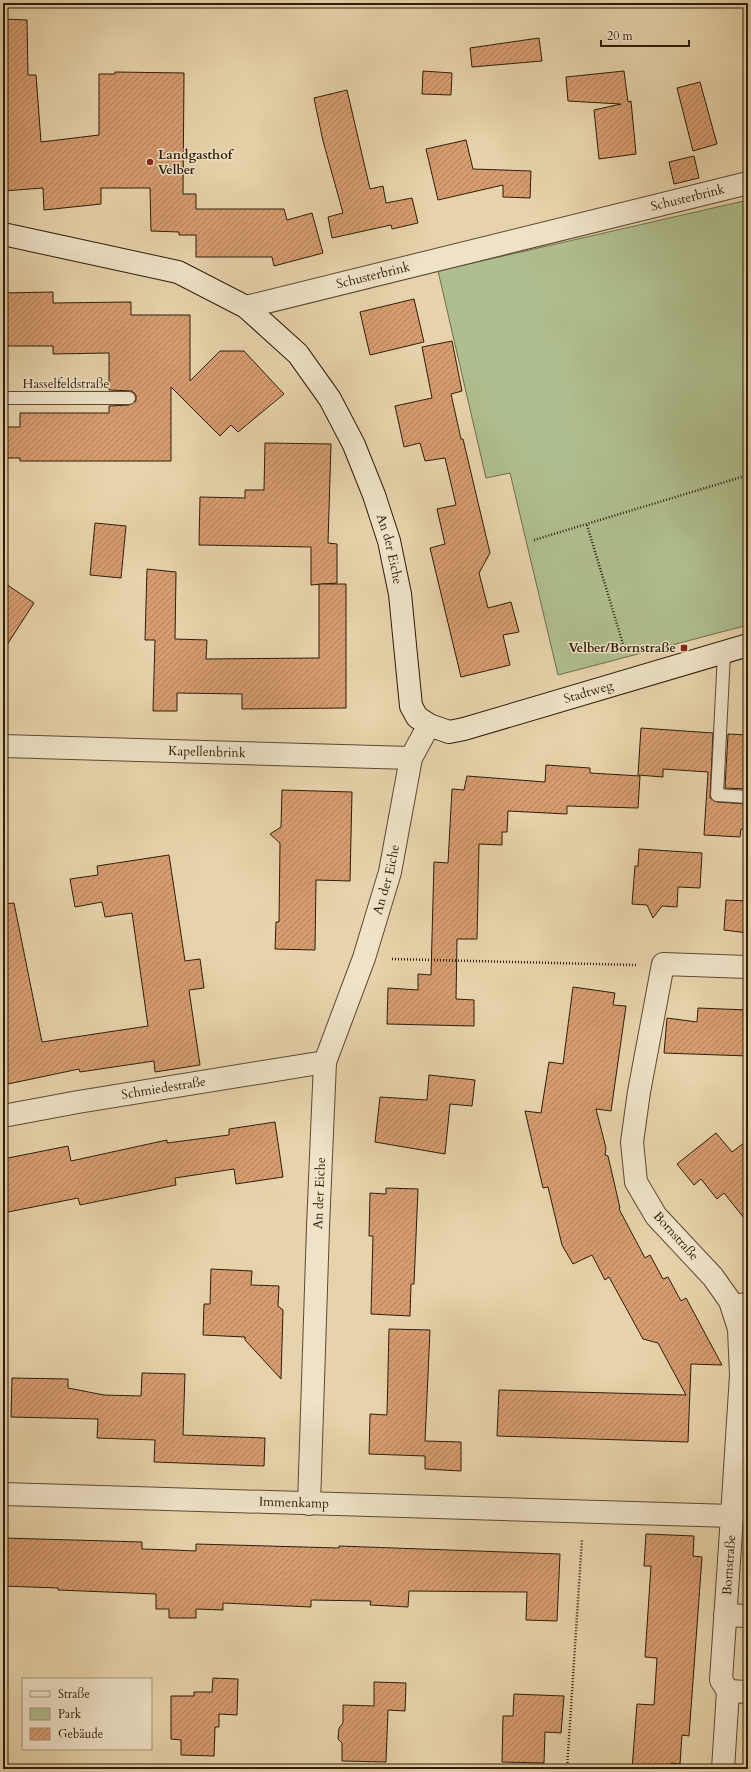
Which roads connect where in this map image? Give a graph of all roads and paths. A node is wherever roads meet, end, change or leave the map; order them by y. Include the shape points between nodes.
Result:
1 (748, 183) edge
2 (3, 234) edge
3 (246, 307) junction
4 (3, 398) edge
5 (129, 398) dead end
6 (748, 475) edge
7 (587, 525) junction
8 (534, 540) dead end
9 (748, 645) edge
10 (724, 653) junction
11 (633, 679) junction
12 (429, 725) junction
13 (3, 746) edge
14 (411, 758) junction
15 (748, 797) edge
16 (364, 958) junction
17 (663, 964) junction
18 (748, 967) edge
19 (326, 1062) junction
20 (3, 1116) edge
21 (739, 1300) edge
22 (3, 1494) edge
23 (309, 1504) junction
24 (584, 1512) junction
25 (732, 1516) junction
26 (725, 1615) junction
27 (748, 1616) edge
28 (738, 1691) edge
29 (567, 1769) edge
30 (723, 1769) edge

1 - 3 street, Schusterbrink
2 - 3 street via 178,272
3 - 12 street, An der Eiche via 298,354 330,399 354,445 374,495 392,556 400,594 411,706 417,717
4 - 5 lane, Hasselfeldstraße
6 - 7 path
7 - 8 path
7 - 11 path
9 - 10 street, Stadtweg
10 - 11 street, Stadtweg
10 - 15 lane via 717,795
11 - 12 street, Stadtweg via 464,729 449,732
12 - 14 street, An der Eiche
13 - 14 street, Kapellenbrink
14 - 16 street, An der Eiche via 390,872
16 - 17 path
16 - 19 street, An der Eiche
17 - 18 street
17 - 21 street, Bornstraße via 632,1142 636,1182 656,1216 713,1277
19 - 20 street, Schmiedestraße
19 - 23 street, An der Eiche via 317,1235
21 - 25 street, Bornstraße via 741,1375
22 - 23 street, Immenkamp
23 - 24 street, Immenkamp
24 - 25 street, Bornstraße
24 - 29 path
25 - 26 street, Bornstraße
26 - 27 street
26 - 28 street, Bornstraße via 721,1680
28 - 30 street, Bornstraße

